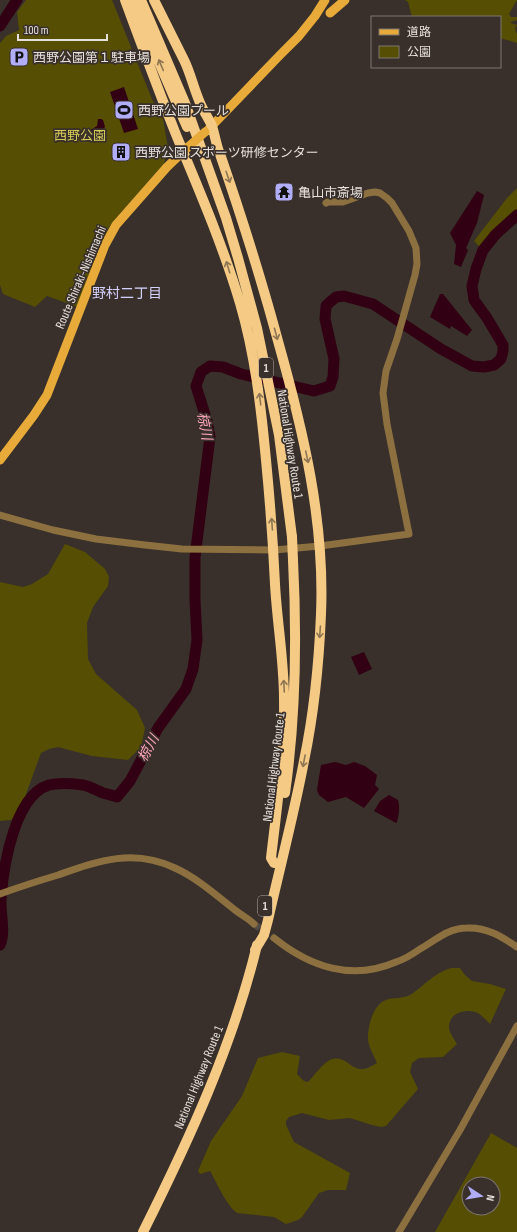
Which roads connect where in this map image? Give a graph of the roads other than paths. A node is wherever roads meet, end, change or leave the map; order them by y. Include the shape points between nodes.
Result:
1 (125, 0) edge
2 (132, 0) edge
3 (141, 0) edge
4 (154, 0) edge
5 (325, 0) edge
6 (345, 0) edge
7 (330, 13) dead end
8 (208, 129) junction
9 (185, 150) junction
10 (326, 203) dead end
11 (245, 284) junction
12 (245, 302) junction
13 (0, 460) edge
14 (0, 515) edge
15 (320, 546) junction
16 (274, 550) junction
17 (274, 863) junction
18 (0, 894) edge
19 (254, 924) tunnel mouth
20 (274, 938) tunnel mouth
21 (517, 946) edge
22 (255, 950) junction
23 (517, 1026) edge
24 (143, 1232) edge
25 (399, 1232) edge

1 - 9 highway via 178,138
11 -> 2 highway, National Highway Route 1 / 1 via 195,148
3 - 11 highway, National Highway Route 1 / 1 via 199,142 226,218
4 - 8 highway via 185,62
5 - 8 main road, Route Shiraki-Nishimachi via 299,36
6 - 7 main road
8 - 9 main road, Route Shiraki-Nishimachi, bridge
8 -> 15 highway via 216,142 266,297 313,486
12 -> 9 highway
9 - 13 main road, Route Shiraki-Nishimachi via 166,167 111,233 47,395
10 - 15 street via 343,202 375,192 383,195 392,203 410,235 416,248 417,264 386,371 383,393 409,534
11 - 12 highway, National Highway Route 1 / 1
16 -> 12 highway via 264,438
12 - 17 highway, National Highway Route 1 / 1, bridge via 264,360 279,435 292,537 296,639 294,692 289,762
14 - 16 street via 96,539 182,549
15 - 16 street
15 -> 22 highway, 1 via 321,593 317,678 304,761 268,920 264,935
17 -> 16 highway, 1 via 271,858 282,755 284,700
17 - 22 highway, National Highway Route 1 / 1
18 - 19 street via 101,860 145,858 167,864 197,880
20 - 21 street via 310,961 346,970 370,969 396,962 445,933 462,928 488,930
22 - 24 highway, National Highway Route 1 / 1 via 215,1076
23 - 25 street via 460,1130

